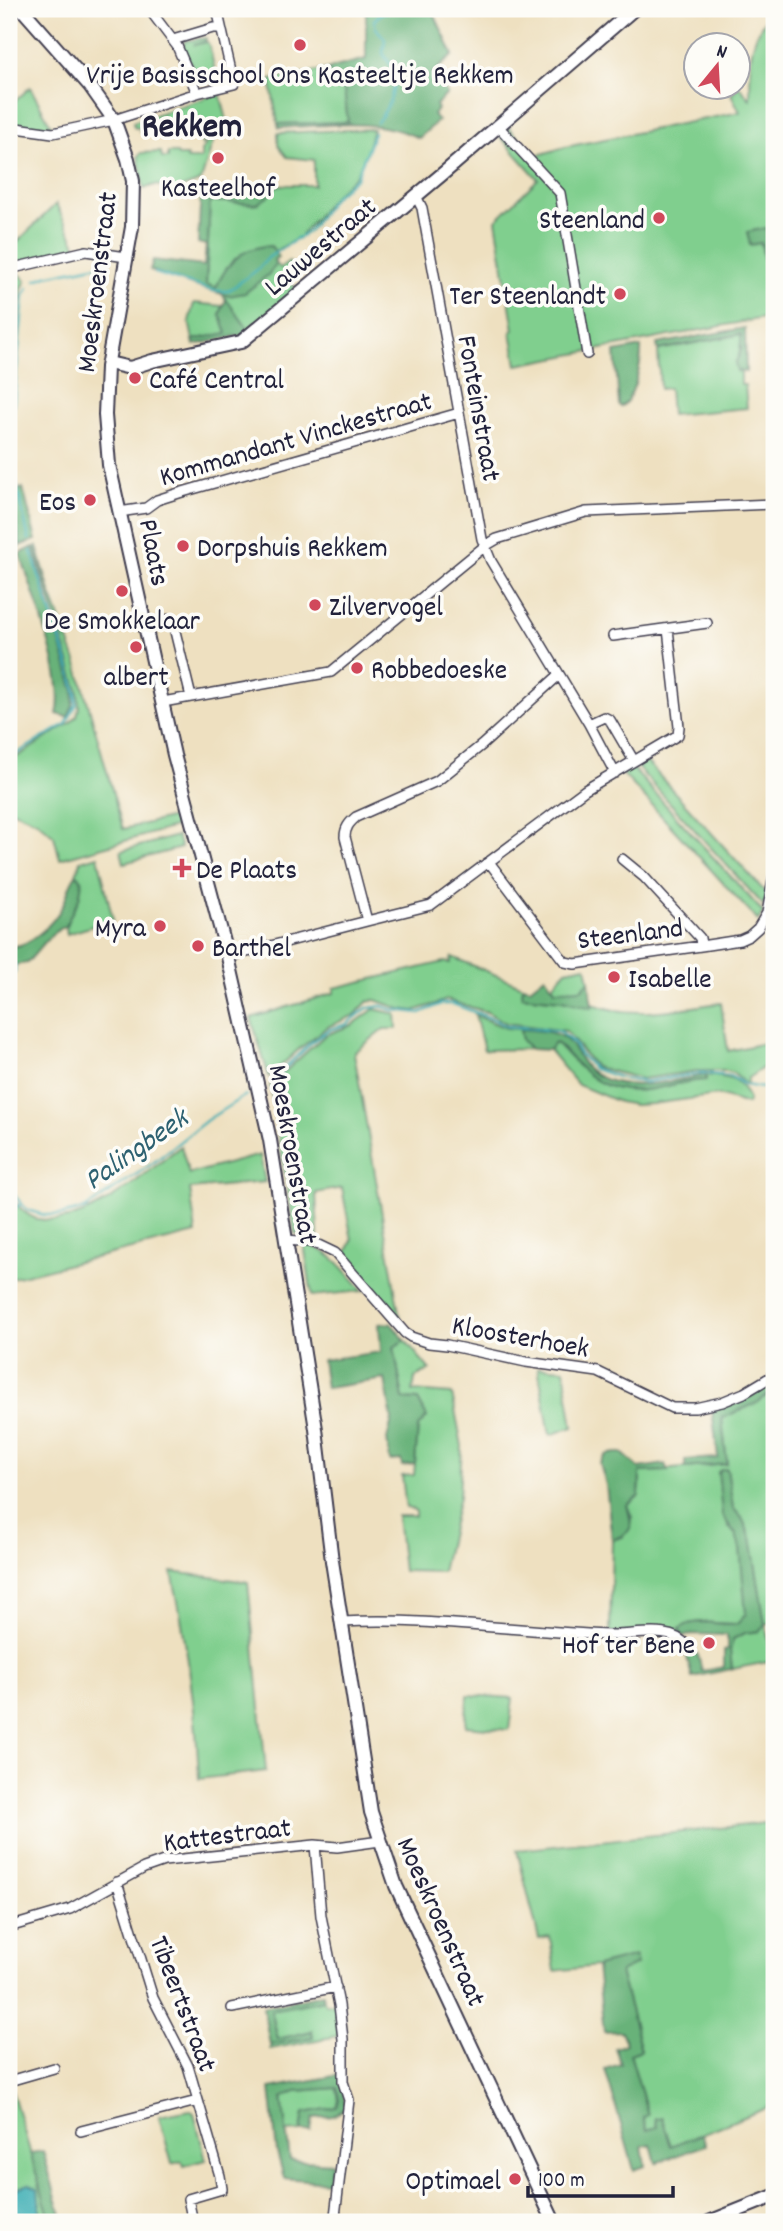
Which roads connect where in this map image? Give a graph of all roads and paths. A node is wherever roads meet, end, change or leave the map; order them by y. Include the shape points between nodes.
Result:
1 (22, 9) edge
2 (149, 9) edge
3 (217, 9) edge
4 (634, 9) edge
5 (220, 28) junction
6 (173, 40) junction
7 (197, 93) junction
8 (117, 119) junction
9 (498, 126) junction
10 (9, 127) edge
11 (416, 196) junction
12 (126, 257) junction
13 (9, 269) edge
14 (587, 354) dead end
15 (110, 365) junction
16 (459, 413) junction
17 (774, 504) edge
18 (146, 508) joint
19 (119, 512) junction
20 (485, 546) junction
21 (146, 623) junction
22 (707, 623) dead end
23 (668, 629) junction
24 (613, 636) dead end
25 (559, 675) junction
26 (191, 697) junction
27 (163, 702) junction
28 (589, 724) junction
29 (634, 761) junction
30 (615, 772) junction
31 (622, 859) dead end
32 (489, 862) junction
33 (774, 875) edge
34 (366, 921) junction
35 (701, 946) junction
36 (228, 957) junction
37 (286, 1240) junction
38 (774, 1376) edge
39 (342, 1622) junction
40 (687, 1649) dead end
41 (380, 1841) junction
42 (315, 1845) junction
43 (117, 1882) junction
44 (9, 1927) edge
45 (336, 1987) junction
46 (232, 2008) dead end
47 (54, 2068) dead end
48 (9, 2081) edge
49 (197, 2101) junction
50 (81, 2131) dead end
51 (774, 2196) edge
52 (335, 2216) dead end
53 (193, 2222) edge
54 (554, 2222) edge
55 (709, 2222) edge

1 - 8 main road, Moeskroenstraat
2 - 6 street
3 - 5 street
4 - 9 main road, Lauwestraat
5 - 6 street
5 - 7 street via 234,84
6 - 7 street
7 - 8 street
8 - 10 street via 53,133
8 - 12 main road, Moeskroenstraat via 133,181 134,210
9 - 11 main road, Lauwestraat
9 - 14 street via 560,193
11 - 15 main road, Lauwestraat via 240,342 152,361 118,359
11 - 16 street, Fonteinstraat via 422,208
12 - 13 street via 86,251
12 - 15 main road, Moeskroenstraat
15 - 19 main road, Moeskroenstraat via 106,440
16 - 18 street, Kommandant Vinckestraat via 179,493
16 - 20 street, Fonteinstraat
17 - 20 street via 586,512
18 - 19 street, Plaats
19 - 21 main road, Plaats
20 - 25 street, Fonteinstraat
20 - 26 street via 331,672
21 - 26 street, Plaats via 172,619
21 - 27 main road, Plaats
22 - 23 street
23 - 24 street
23 - 29 street via 678,735
25 - 28 street, Fonteinstraat
25 - 34 street via 437,782 349,822 345,837
26 - 27 street
27 - 36 main road, Moeskroenstraat
28 - 29 street via 610,720
28 - 30 street
29 - 30 street
30 - 32 street
31 - 35 street, Steenland via 645,877 700,938
32 - 34 street via 431,905
32 - 35 street, Steenland via 565,962
33 - 35 street, Steenland via 767,913 758,928 740,940
34 - 36 street
36 - 37 main road, Moeskroenstraat via 261,1095
37 - 38 street, Kloosterhoek via 313,1242 335,1253 405,1333 419,1341 598,1372 672,1408 722,1402
37 - 39 main road, Moeskroenstraat
39 - 40 street via 451,1624 613,1636 661,1634 683,1640
39 - 41 main road, Moeskroenstraat via 366,1786
41 - 42 street, Kattestraat
41 - 54 main road, Moeskroenstraat via 396,1886
42 - 43 street, Kattestraat via 164,1861
42 - 45 street via 321,1916
43 - 44 street, Kattestraat via 70,1909
43 - 49 street, Tibeertstraat via 153,1998 188,2066
45 - 46 street
45 - 52 street via 343,2082 349,2100
47 - 48 street
49 - 50 street, Tibeertstraat
49 - 53 street, Tibeertstraat via 222,2189 188,2199
51 - 55 main road

